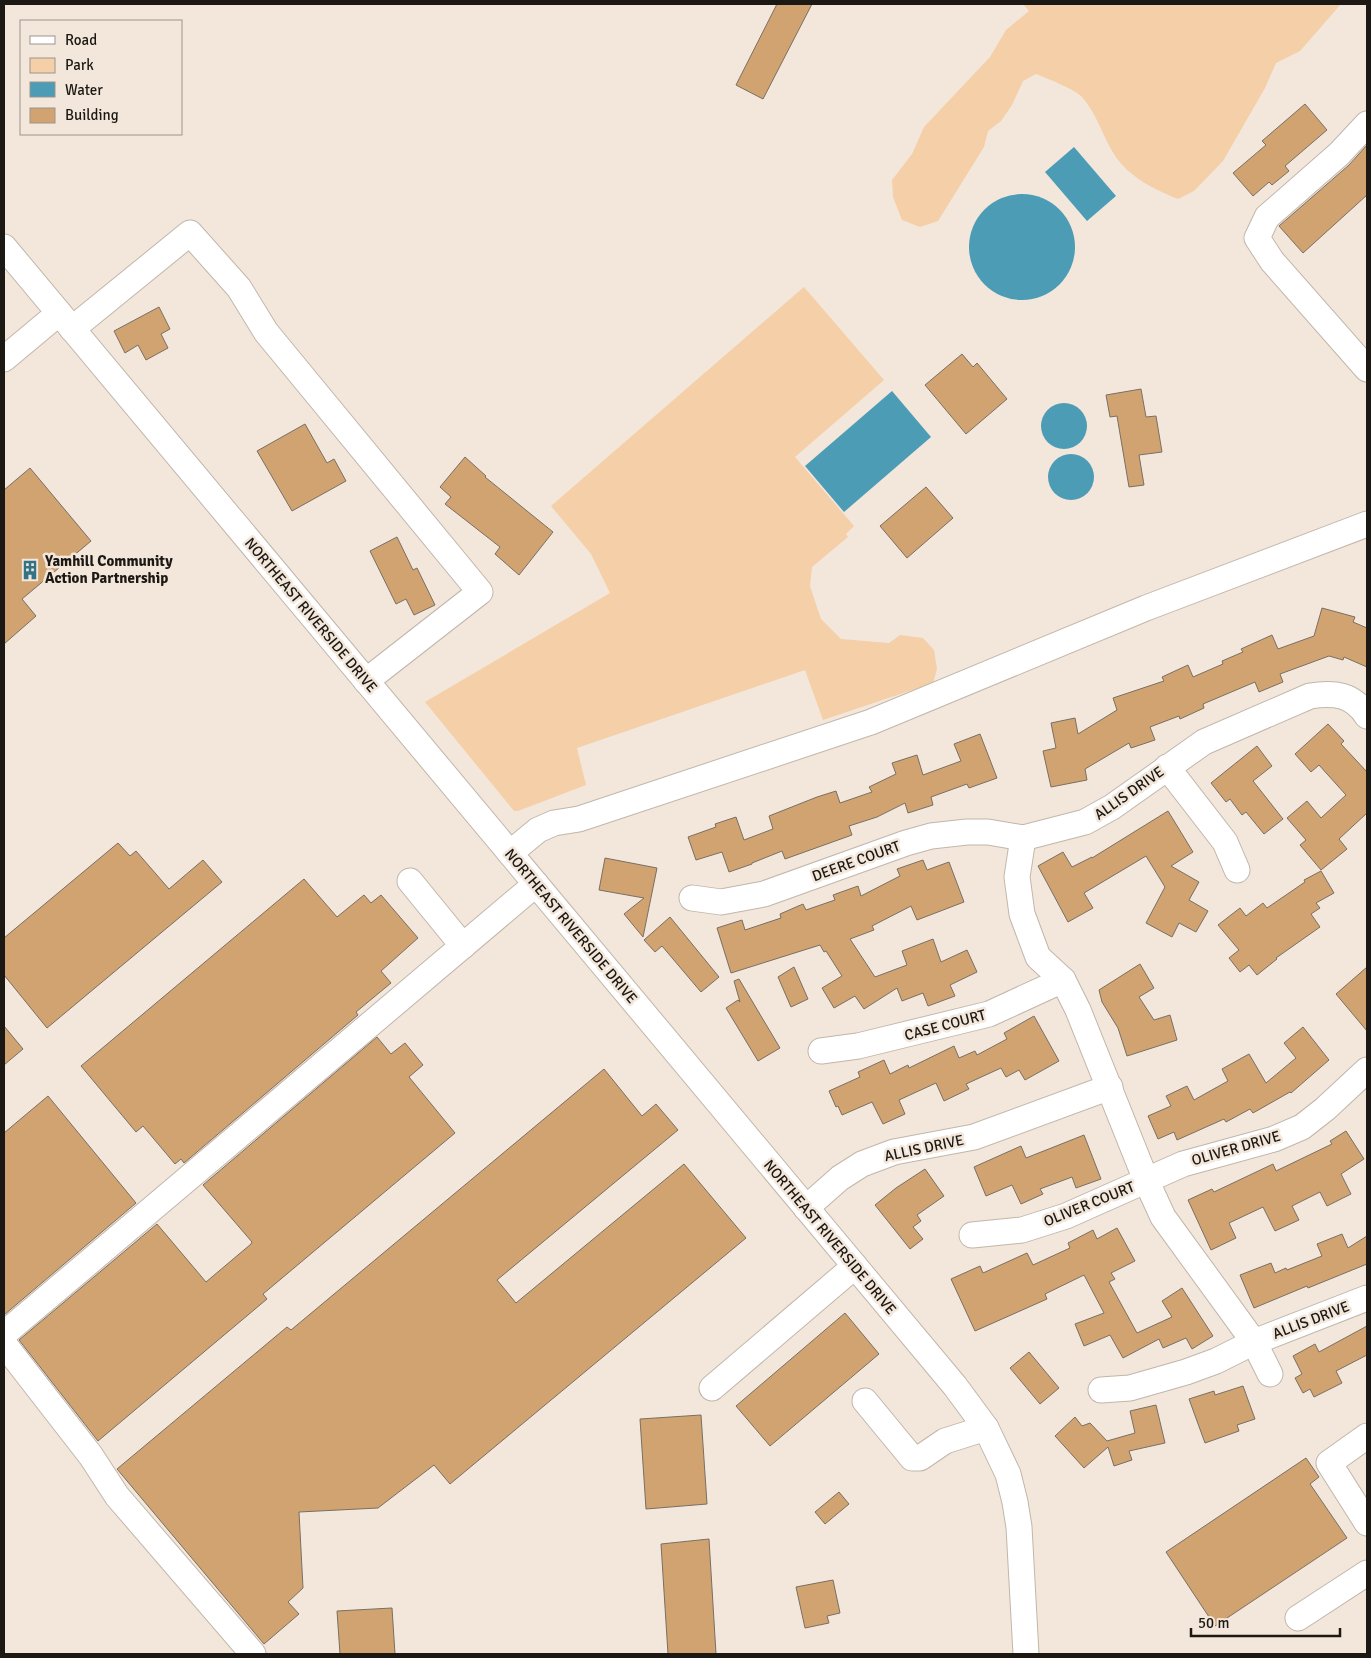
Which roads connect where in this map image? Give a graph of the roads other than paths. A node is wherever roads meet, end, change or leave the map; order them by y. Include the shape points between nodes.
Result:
1 (1367, 124) edge
2 (4, 247) edge
3 (66, 321) junction
4 (4, 359) edge
5 (1367, 369) edge
6 (1367, 524) edge
7 (366, 681) junction
8 (1367, 716) edge
9 (1167, 767) junction
10 (1023, 838) junction
11 (510, 853) junction
12 (1237, 870) dead end
13 (410, 881) dead end
14 (536, 884) junction
15 (692, 898) dead end
16 (464, 946) junction
17 (1063, 980) junction
18 (821, 1051) dead end
19 (1367, 1070) edge
20 (1110, 1088) junction
21 (1146, 1180) junction
22 (806, 1208) junction
23 (972, 1235) dead end
24 (855, 1266) junction
25 (1367, 1298) edge
26 (4, 1334) edge
27 (1254, 1342) junction
28 (4, 1344) edge
29 (1270, 1374) dead end
30 (712, 1388) dead end
31 (1100, 1390) dead end
32 (865, 1401) dead end
33 (986, 1428) junction
34 (1367, 1436) edge
35 (1367, 1523) edge
36 (1367, 1573) edge
37 (1298, 1618) dead end
38 (253, 1654) edge
39 (1026, 1654) edge

1 - 5 street via 1339,154 1267,217 1257,238 1272,261
2 - 3 street, NORTHEAST RIVERSIDE DRIVE
3 - 4 street
3 - 7 street, NORTHEAST RIVERSIDE DRIVE
3 - 7 street via 190,233 239,288 266,332 480,592
6 - 11 street via 1137,612 871,722 579,819 554,823 538,830
7 - 11 street, NORTHEAST RIVERSIDE DRIVE
8 - 9 street, ALLIS DRIVE via 1352,700 1340,695 1310,696 1204,742
9 - 10 street, ALLIS DRIVE via 1112,808 1085,822
9 - 12 street via 1225,842
10 - 15 street, DEERE COURT via 988,832 932,836 764,894 721,902
10 - 17 street, ALLIS DRIVE via 1017,877 1022,914 1038,957
11 - 14 street, NORTHEAST RIVERSIDE DRIVE
13 - 16 street
14 - 16 street
14 - 22 street, NORTHEAST RIVERSIDE DRIVE
16 - 26 street
17 - 18 street, CASE COURT via 981,1016 858,1046
17 - 20 street, ALLIS DRIVE
19 - 21 street, OLIVER DRIVE via 1302,1127 1274,1140 1183,1164
20 - 21 street, ALLIS DRIVE
20 - 22 street, ALLIS DRIVE via 974,1137 894,1152 862,1164 840,1178
21 - 23 street, OLIVER COURT via 1057,1219 1022,1230
21 - 27 street, ALLIS DRIVE via 1163,1217
22 - 24 street, NORTHEAST RIVERSIDE DRIVE
24 - 30 street
24 - 33 street, NORTHEAST RIVERSIDE DRIVE
25 - 27 street, ALLIS DRIVE
27 - 29 street, ALLIS DRIVE
27 - 31 street via 1186,1372 1130,1388
28 - 38 street via 91,1456 117,1496
32 - 33 street via 914,1459 945,1441
33 - 39 street, NORTHEAST RIVERSIDE DRIVE via 1008,1474 1015,1502
34 - 35 street via 1329,1463
36 - 37 street

